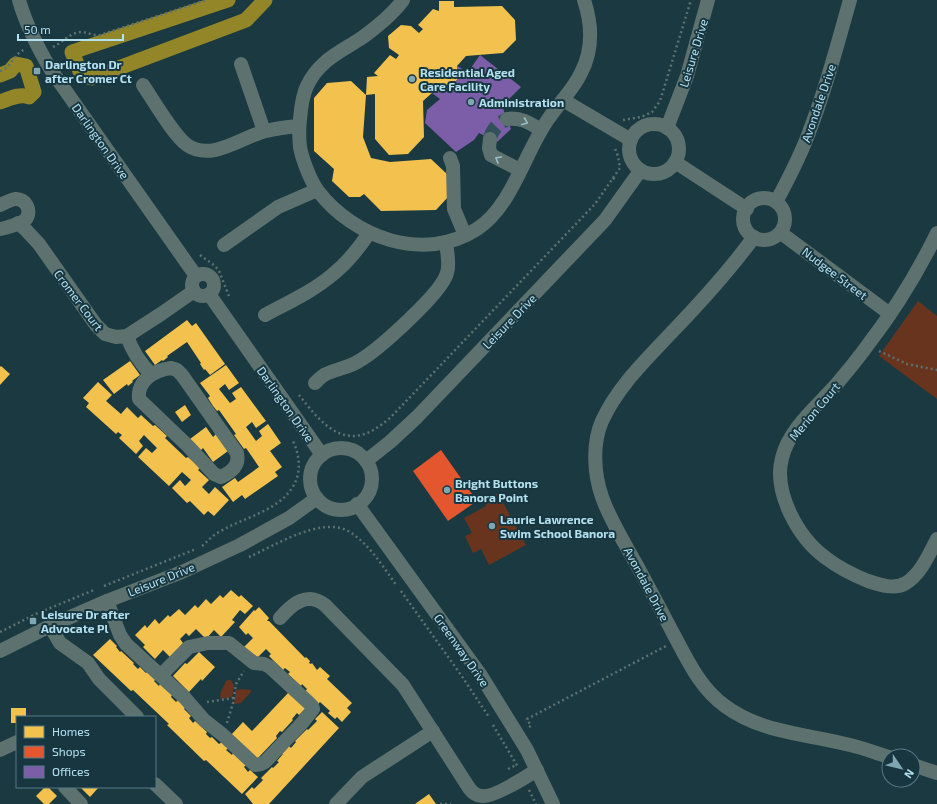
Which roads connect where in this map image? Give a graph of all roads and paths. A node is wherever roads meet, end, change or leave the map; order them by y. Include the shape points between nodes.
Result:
1 (19, 0) edge
2 (206, 0) edge
3 (403, 0) edge
4 (584, 0) edge
5 (691, 0) edge
6 (708, 0) edge
7 (850, 0) edge
8 (51, 41) dead end
9 (54, 47) junction
10 (38, 48) junction
11 (241, 64) dead end
12 (0, 72) edge
13 (143, 85) dead end
14 (563, 100) junction
15 (507, 119) dead end
16 (623, 120) dead end
17 (299, 126) junction
18 (667, 128) junction
19 (541, 130) junction
20 (264, 131) junction
21 (490, 139) dead end
22 (631, 140) junction
23 (614, 145) dead end
24 (450, 158) dead end
25 (675, 162) junction
26 (520, 170) junction
27 (640, 170) junction
28 (613, 178) junction
29 (627, 189) junction
30 (317, 190) junction
31 (776, 202) junction
32 (0, 205) edge
33 (747, 209) junction
34 (18, 224) junction
35 (0, 229) edge
36 (369, 232) junction
37 (780, 232) junction
38 (937, 233) edge
39 (465, 234) junction
40 (754, 237) junction
41 (446, 242) junction
42 (224, 244) dead end
43 (196, 251) dead end
44 (196, 276) junction
45 (194, 291) junction
46 (209, 294) junction
47 (230, 299) dead end
48 (890, 314) junction
49 (265, 315) dead end
50 (127, 336) junction
51 (868, 345) junction
52 (937, 370) edge
53 (151, 374) junction
54 (315, 383) dead end
55 (294, 389) dead end
56 (293, 441) dead end
57 (322, 454) junction
58 (366, 461) junction
59 (317, 498) junction
60 (357, 504) junction
61 (937, 539) edge
62 (242, 560) dead end
63 (102, 587) dead end
64 (94, 590) dead end
65 (107, 601) junction
66 (280, 618) dead end
67 (50, 626) junction
68 (0, 632) edge
69 (676, 640) junction
70 (0, 651) edge
71 (249, 660) junction
72 (161, 675) junction
73 (234, 698) junction
74 (196, 710) junction
75 (136, 716) edge
76 (433, 731) junction
77 (221, 733) junction
78 (517, 734) junction
79 (16, 742) edge
80 (0, 750) edge
81 (881, 754) edge
82 (921, 768) edge
83 (537, 770) junction
84 (937, 773) edge
85 (523, 778) junction
86 (156, 785) edge
87 (66, 788) edge
88 (81, 804) edge
89 (176, 804) edge
90 (336, 804) edge
91 (440, 804) edge
92 (451, 804) edge
93 (536, 804) edge
94 (553, 804) edge

1 - 10 street, Darlington Drive
2 - 9 path via 100,35 76,33
3 - 17 street via 378,26 331,56 320,67 307,86
4 - 14 street via 590,24 589,50 581,74
5 - 16 path via 660,101 652,112
6 - 18 street, Leisure Drive via 687,76
7 - 31 street, Avondale Drive via 823,95 797,161
8 - 9 path
9 - 10 path
10 - 12 path via 19,52 7,69
10 - 44 street, Darlington Drive
11 - 20 street
13 - 20 street via 178,136 186,145 196,149 213,150
14 - 19 street
14 - 22 street
15 -> 19 street via 515,118
17 - 20 street
17 - 30 street via 300,147
18 - 22 street via 659,125 642,127
18 - 25 street via 674,134 678,143
19 - 26 street
26 -> 21 street via 491,155
22 - 27 street via 630,157
23 - 28 path via 620,168
24 - 39 street via 453,166 454,209
25 - 27 street via 664,172 656,174
25 - 33 street
26 - 39 street via 493,215 477,229
27 - 29 street, Leisure Drive
28 - 29 path
28 - 55 path via 595,204 390,418 374,430 358,435 344,435 333,431 314,414
29 - 58 street, Leisure Drive via 605,220 417,417
30 - 36 street via 332,207
30 - 42 street via 278,207
31 - 33 street via 770,199 757,200
31 - 37 street via 785,216
32 - 34 street via 16,199 25,203 29,209 28,216
33 - 40 street via 744,221 749,233
34 - 35 street
34 - 50 street, Cromer Court via 39,244 96,325 105,334
36 - 41 street via 387,240 412,245
36 - 49 street via 359,247 332,275
37 - 40 street via 771,239 759,240
37 - 48 street, Nudgee Street
38 - 48 street, Merion Court
39 - 41 street
40 - 69 street, Avondale Drive via 721,279 629,378 612,401 601,424 595,449 596,474 602,497
41 - 54 street via 447,273 429,299 374,351 357,362 324,375
43 - 47 path via 219,271
44 - 45 street via 192,284
44 - 46 street via 206,274 212,278 214,285
45 - 46 street via 203,296
45 - 50 street
46 - 57 street, Darlington Drive
48 - 51 street, Merion Court
50 - 53 street via 131,348
51 - 52 path via 907,364
51 - 61 street, Merion Court via 790,437 782,458 780,479 785,503 809,543 824,558 842,569 878,584 898,586 906,583 920,569
53 - 53 street via 171,368 182,375 237,453 239,459 236,468 221,477 214,474 139,399 142,385
56 - 63 path via 299,456 298,472 292,488 279,501 214,535 203,546
57 - 58 street via 329,450 346,448 357,452
57 - 59 street via 316,460 310,475
58 - 60 street via 372,476 371,484 364,499
59 - 60 street via 328,507 336,509 351,508
59 - 65 street, Leisure Drive via 289,518 240,545 182,572
60 - 78 street, Greenway Drive via 477,670
62 - 85 path via 293,536 323,527 346,530 356,537 378,560 461,675
64 - 68 path
65 - 67 street, Leisure Drive
65 - 72 street via 122,638
66 - 76 street via 302,600 314,599 322,602 398,678
67 - 70 street, Leisure Drive
67 - 75 street via 60,643 88,663 99,679
69 - 78 path via 527,719 531,726
69 - 81 street, Avondale Drive via 709,692 741,716 760,724
71 - 72 street via 227,642 194,645 187,648
71 - 73 path via 236,684
71 - 77 street via 270,667 312,706 312,710 261,764 252,763
72 - 74 street
73 - 74 path via 204,703
73 - 77 path
74 - 77 street via 208,724
76 - 85 street via 469,788 478,795 490,795
76 - 90 street via 362,777
78 - 83 street, Greenway Drive
79 - 80 street
82 - 84 street
83 - 85 street
83 - 94 street, Greenway Drive
85 - 93 path
86 - 89 street
87 - 88 street
91 - 92 path

